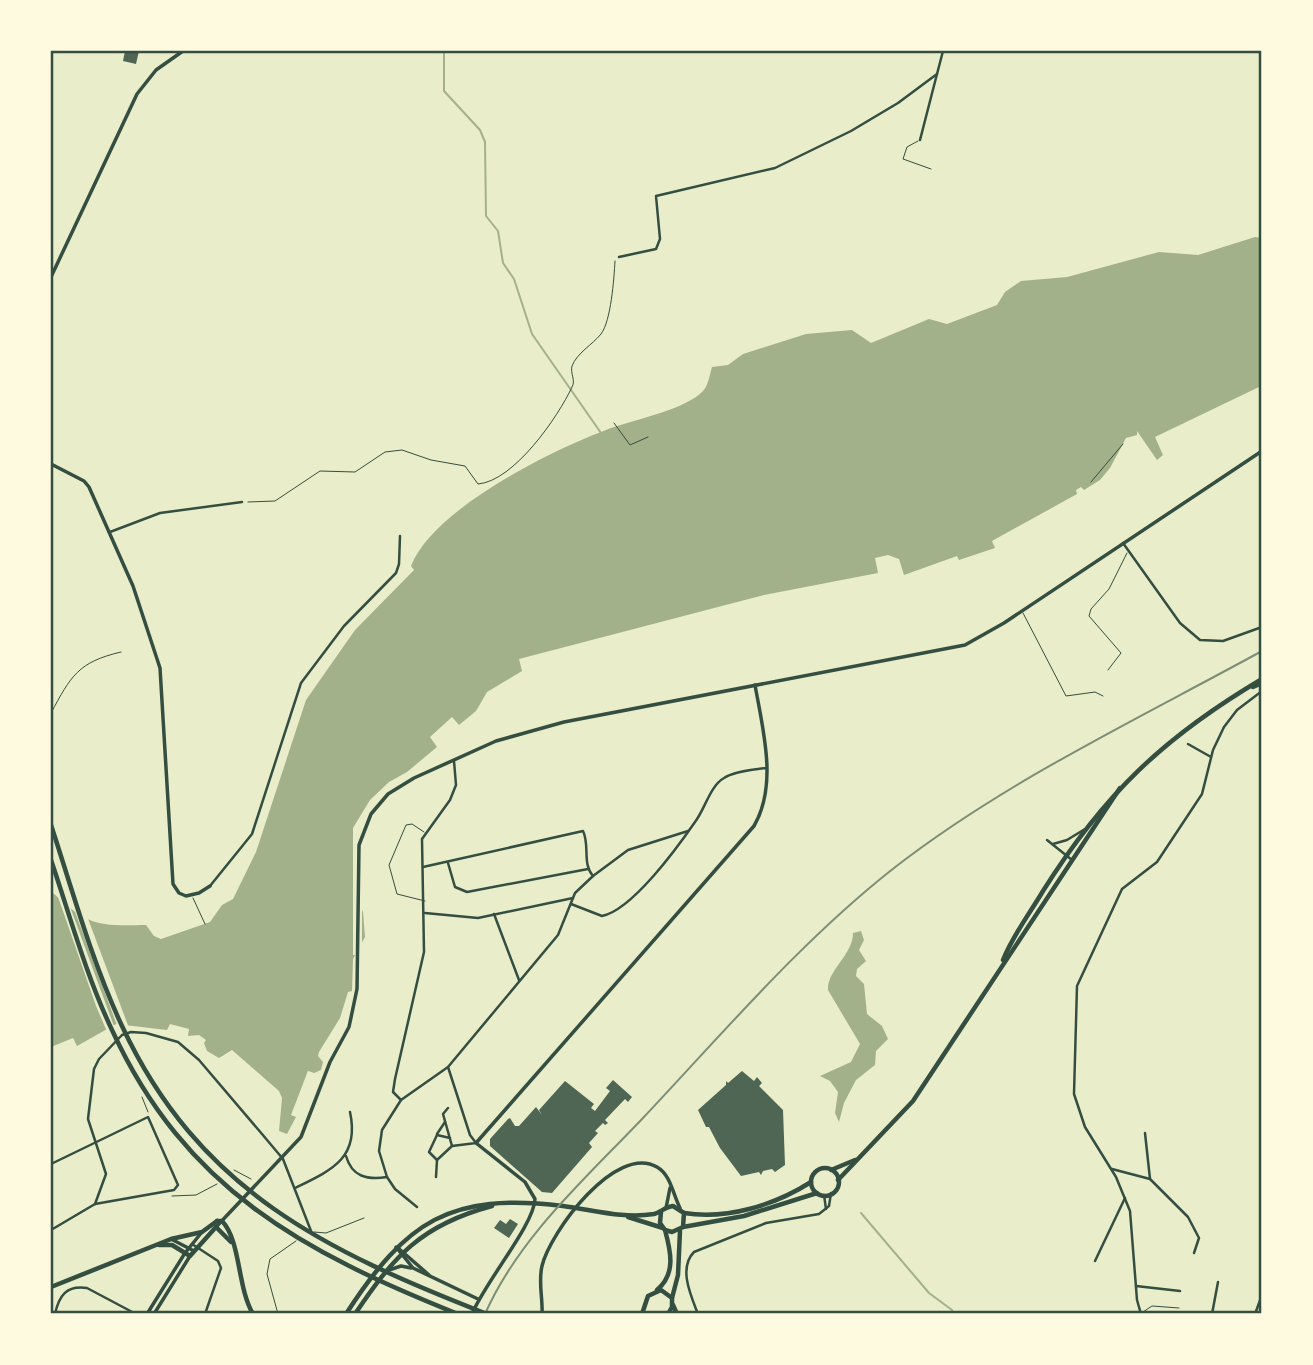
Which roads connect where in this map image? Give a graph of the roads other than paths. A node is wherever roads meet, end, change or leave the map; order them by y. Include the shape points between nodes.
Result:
1 (183, 51) edge
2 (943, 51) edge
3 (937, 74) junction
4 (920, 140) joint
5 (931, 169) dead end
6 (619, 257) road end
7 (51, 277) edge
8 (1262, 451) edge
9 (51, 464) edge
10 (242, 502) road end
11 (110, 532) junction
12 (400, 536) dead end
13 (1123, 543) junction
14 (1128, 551) junction
15 (1021, 612) junction
16 (1262, 627) edge
17 (1108, 670) dead end
18 (1262, 681) edge
19 (755, 685) junction
20 (1262, 691) edge
21 (1102, 696) dead end
22 (1188, 744) dead end
23 (1211, 757) junction
24 (454, 761) junction
25 (766, 768) junction
26 (1120, 788) junction
27 (51, 825) edge
28 (1085, 829) junction
29 (688, 831) junction
30 (425, 832) junction
31 (1047, 841) dead end
32 (1053, 844) junction
33 (1066, 855) junction
34 (51, 860) edge
35 (1072, 860) junction
36 (448, 863) junction
37 (423, 867) junction
38 (587, 869) junction
39 (593, 876) junction
40 (210, 886) joint
41 (192, 896) junction
42 (573, 898) junction
43 (425, 901) junction
44 (571, 904) junction
45 (425, 913) junction
46 (495, 915) junction
47 (205, 924) dead end
48 (1000, 967) junction
49 (519, 980) junction
50 (448, 1067) junction
51 (401, 1100) junction
52 (448, 1108) dead end
53 (350, 1112) dead end
54 (445, 1122) junction
55 (1145, 1133) dead end
56 (437, 1135) junction
57 (450, 1138) junction
58 (96, 1141) junction
59 (476, 1143) junction
60 (452, 1146) junction
61 (345, 1155) junction
62 (859, 1158) junction
63 (283, 1159) junction
64 (437, 1160) junction
65 (51, 1164) edge
66 (1111, 1168) junction
67 (831, 1170) junction
68 (387, 1177) junction
69 (436, 1177) dead end
70 (1150, 1179) junction
71 (838, 1180) junction
72 (811, 1182) junction
73 (670, 1186) junction
74 (295, 1188) junction
75 (817, 1193) junction
76 (831, 1193) junction
77 (824, 1195) junction
78 (1125, 1199) junction
79 (95, 1204) junction
80 (499, 1204) junction
81 (417, 1207) dead end
82 (680, 1208) junction
83 (826, 1209) junction
84 (663, 1210) junction
85 (684, 1213) junction
86 (628, 1216) junction
87 (364, 1218) dead end
88 (219, 1221) junction
89 (216, 1227) junction
90 (682, 1228) junction
91 (664, 1229) junction
92 (51, 1230) edge
93 (312, 1231) junction
94 (202, 1232) junction
95 (171, 1239) junction
96 (232, 1242) junction
97 (153, 1247) junction
98 (396, 1247) junction
99 (191, 1250) junction
100 (402, 1252) junction
101 (1194, 1253) dead end
102 (1095, 1261) dead end
103 (413, 1268) junction
104 (383, 1273) junction
105 (430, 1277) junction
106 (1218, 1282) dead end
107 (1136, 1286) junction
108 (51, 1287) edge
109 (657, 1290) junction
110 (1180, 1291) dead end
111 (1262, 1295) edge
112 (478, 1299) junction
113 (672, 1302) junction
114 (645, 1305) junction
115 (1179, 1308) dead end
116 (55, 1314) edge
117 (136, 1314) edge
118 (147, 1314) edge
119 (154, 1314) edge
120 (205, 1314) edge
121 (253, 1314) edge
122 (278, 1314) edge
123 (346, 1314) edge
124 (355, 1314) edge
125 (458, 1314) edge
126 (472, 1314) edge
127 (487, 1314) edge
128 (542, 1314) edge
129 (642, 1314) edge
130 (650, 1314) edge
131 (668, 1314) edge
132 (677, 1314) edge
133 (698, 1314) edge
134 (1142, 1314) edge
135 (1212, 1314) edge
136 (1255, 1314) edge

1 - 7 main road via 156,71 137,94
2 - 3 street
3 - 4 street
3 - 6 street via 876,118 775,168 659,194 654,204 660,239 656,249
4 - 5 lane via 907,147 903,159
8 - 13 main road
9 - 11 main road via 84,481
10 - 11 street via 160,513
11 - 41 main road via 160,668 171,877 179,893
12 - 40 street via 396,573 344,626 301,683 252,834
13 - 14 street
13 - 15 main road
14 - 16 street via 1180,623 1200,640 1223,640
14 - 17 lane via 1089,616 1121,653
15 - 19 main road via 957,648
15 - 21 lane via 1066,696 1095,692
18 - 26 main road via 1178,734
19 - 24 main road via 584,717 511,736
19 - 25 main road via 765,733
20 - 23 street via 1229,718
22 - 23 street
23 - 66 street via 1202,794 1162,856 1122,890 1077,986 1074,1094 1084,1127
24 - 30 street via 456,785
24 - 63 main road via 400,786 374,809 361,838 356,998 349,1027 330,1062 306,1130
25 - 29 street via 721,779
25 - 59 main road via 766,795 754,827
26 - 28 main road
26 - 35 main road
27 - 127 main road via 121,1024 158,1090 198,1143 245,1189 299,1228 375,1268
28 - 32 street
28 - 33 main road
29 - 39 street via 628,850
29 - 44 street via 618,911 602,916
30 - 37 street
30 - 43 lane via 406,825 389,865 397,894
31 - 32 street
32 - 33 street
33 - 35 street
33 - 48 main road
34 - 125 main road via 90,977 119,1045 159,1112 196,1157 252,1209 292,1237 350,1269
35 - 48 main road
36 - 37 street
36 - 38 street via 455,887 467,892
36 - 38 street via 583,831
37 - 43 street
38 - 39 street
39 - 42 street
40 - 41 main road
41 - 47 lane
42 - 44 street
42 - 46 street
43 - 45 street
44 - 49 street via 558,935
45 - 46 street
45 - 51 street via 422,967 393,1091
46 - 49 street
48 - 62 main road via 913,1101
49 - 50 street
50 - 51 street
50 - 59 street
51 - 68 street via 379,1140
52 - 54 street via 443,1114
53 - 61 street via 352,1139
54 - 56 street
54 - 57 street
55 - 70 street
56 - 57 street
56 - 64 street via 429,1148
57 - 60 street
58 - 63 street via 88,1112 94,1069 121,1035 146,1033 178,1042 198,1060
58 - 65 street
58 - 79 street via 106,1174
58 - 79 street via 148,1117 178,1185 174,1190
59 - 60 street
59 - 112 main road via 525,1182 535,1199 532,1216
60 - 64 street
61 - 68 street via 352,1170 362,1176
61 - 74 street via 327,1172
62 - 67 main road
62 - 71 main road
63 - 74 street
63 - 88 main road
64 - 69 street
66 - 70 street
66 - 78 street
67 - 71 main road
67 - 72 main road via 816,1171
68 - 81 street via 407,1202
70 - 101 street via 1195,1226 1199,1238
71 - 76 main road
72 - 75 main road
72 - 85 main road via 749,1209 706,1216
73 - 82 main road
73 - 84 main road
73 - 128 main road via 657,1167 625,1165 570,1213 542,1266
74 - 93 street
75 - 77 main road
75 - 90 main road via 744,1216
76 - 77 main road
76 - 83 street
77 - 83 street
78 - 102 street
78 - 107 street via 1133,1224
79 - 92 street
80 - 86 main road via 544,1204
80 - 98 main road via 441,1216
80 - 100 main road via 453,1218
82 - 84 main road
82 - 85 main road
83 - 133 street via 766,1223 694,1252 687,1269
84 - 86 main road
84 - 91 main road via 659,1219
85 - 90 main road
86 - 91 main road
87 - 93 lane via 326,1233
88 - 89 main road
88 - 94 main road
88 - 96 main road
89 - 96 main road
89 - 99 main road
90 - 91 main road
90 - 113 main road
91 - 109 main road via 671,1267 666,1282
93 - 122 lane via 270,1259 267,1274
94 - 95 main road
94 - 99 main road
95 - 97 main road
95 - 99 main road
96 - 121 main road via 244,1296
97 - 99 main road
97 - 108 main road
98 - 100 main road
98 - 123 main road
99 - 118 main road
99 - 119 main road
99 - 120 street via 218,1261 221,1268
100 - 103 main road
100 - 104 main road
100 - 105 main road
103 - 104 main road via 401,1266
103 - 105 main road
104 - 124 main road
105 - 112 main road
106 - 135 street
107 - 110 street
107 - 134 street
109 - 113 main road via 666,1292
109 - 114 main road
111 - 136 street
112 - 126 main road
113 - 131 main road
113 - 132 main road
114 - 129 main road
114 - 130 main road
115 - 134 lane via 1152,1306
116 - 117 street via 59,1297 70,1289 87,1288

